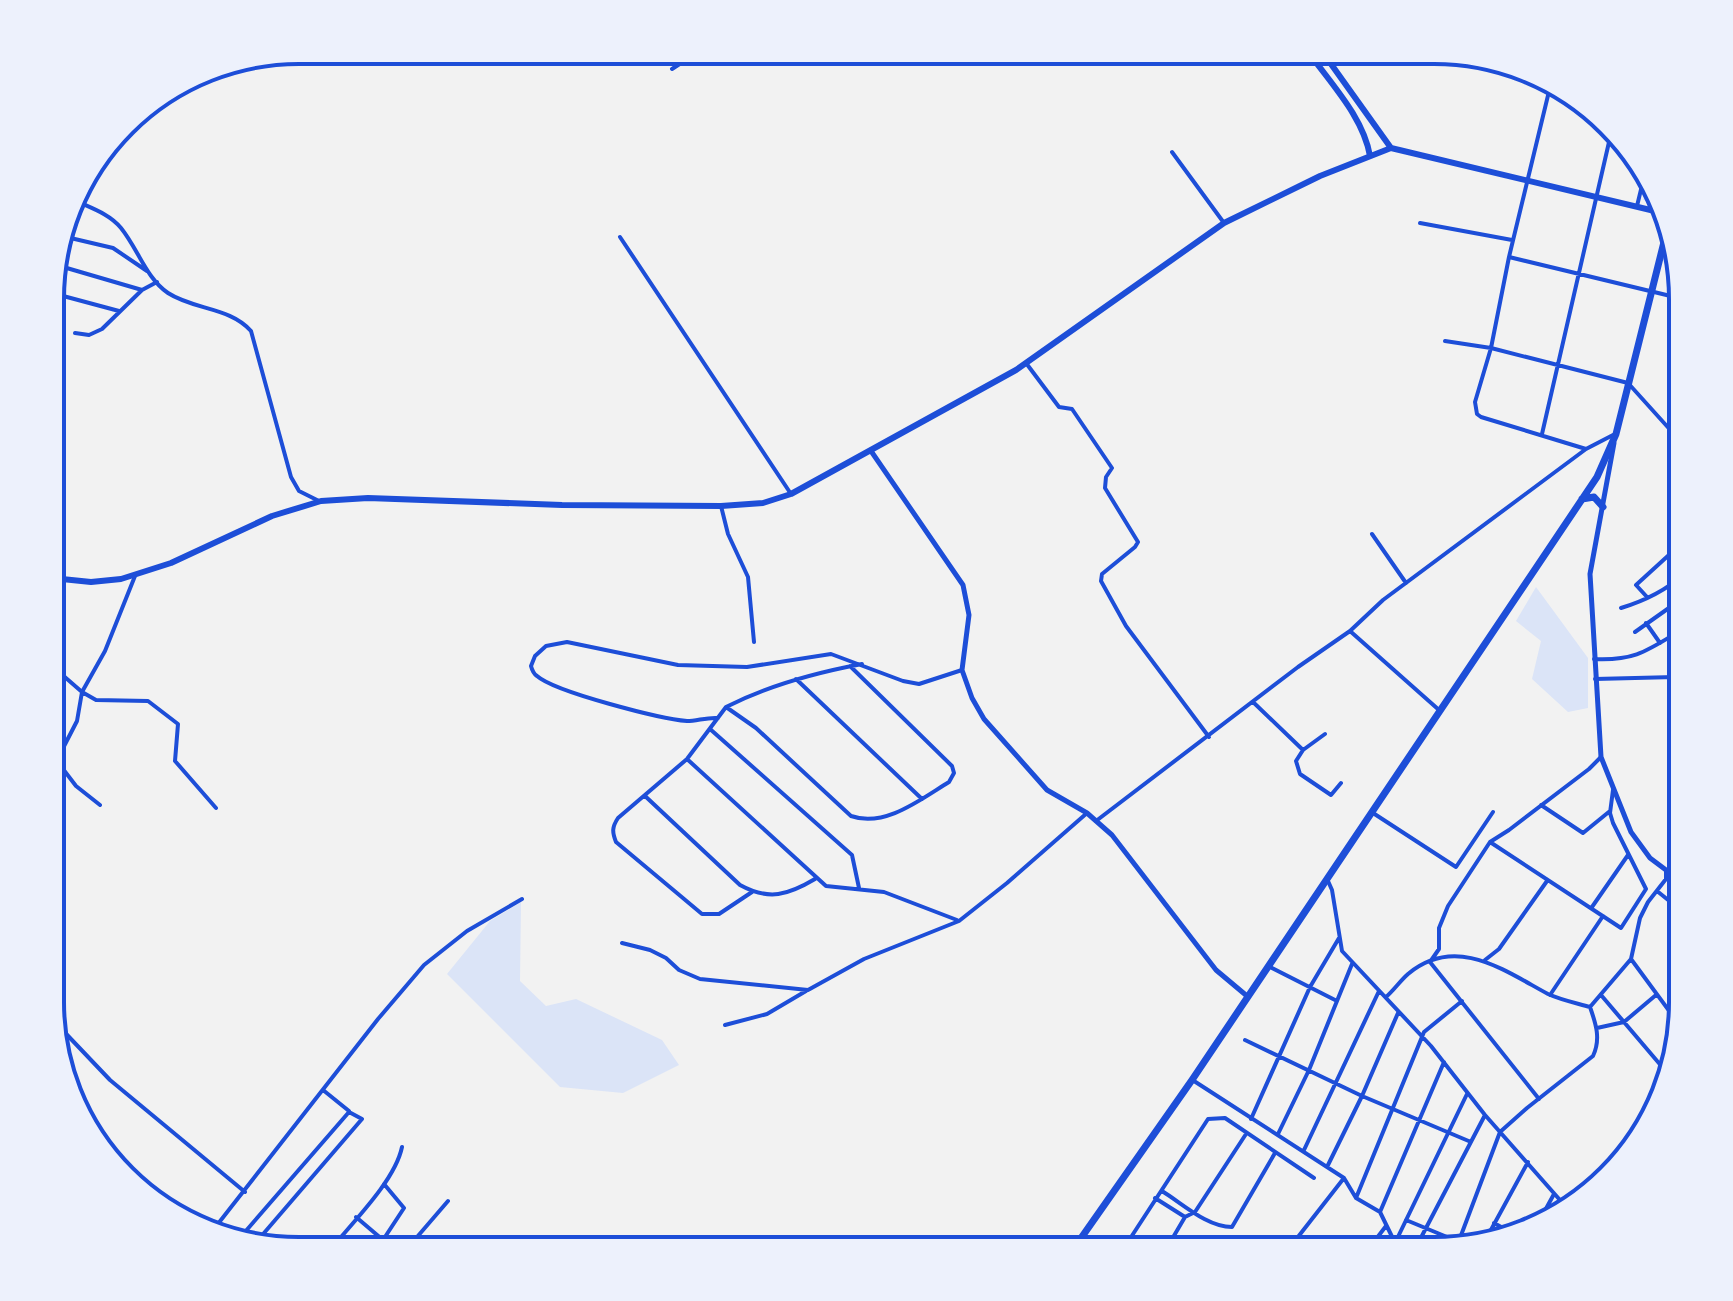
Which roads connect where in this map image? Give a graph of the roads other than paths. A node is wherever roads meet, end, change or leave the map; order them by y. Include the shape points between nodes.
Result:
1 (678, 65) edge
2 (1318, 65) edge
3 (1332, 65) edge
4 (672, 69) dead end
5 (1548, 93) edge
6 (1609, 142) edge
7 (1391, 148) junction
8 (1172, 152) dead end
9 (1370, 156) junction
10 (1527, 181) junction
11 (1641, 188) edge
12 (1597, 196) junction
13 (84, 205) edge
14 (1637, 207) junction
15 (1651, 210) edge
16 (1224, 223) junction
17 (1420, 223) dead end
18 (620, 237) dead end
19 (72, 238) edge
20 (1513, 240) junction
21 (1663, 248) edge
22 (1509, 257) junction
23 (66, 268) edge
24 (149, 272) junction
25 (1580, 273) junction
26 (157, 282) junction
27 (142, 290) junction
28 (1653, 293) junction
29 (64, 296) edge
30 (1669, 296) edge
31 (120, 312) junction
32 (75, 333) dead end
33 (1445, 341) dead end
34 (1491, 348) junction
35 (1026, 363) junction
36 (1559, 364) junction
37 (1628, 383) junction
38 (1669, 428) edge
39 (1542, 434) junction
40 (1616, 434) junction
41 (1586, 449) junction
42 (871, 451) junction
43 (791, 494) junction
44 (1581, 500) junction
45 (321, 501) junction
46 (721, 506) junction
47 (1603, 507) junction
48 (1372, 534) dead end
49 (1669, 555) edge
50 (136, 574) junction
51 (64, 579) edge
52 (1406, 583) junction
53 (1669, 586) edge
54 (1648, 598) junction
55 (1621, 608) dead end
56 (1669, 608) edge
57 (1646, 623) junction
58 (1350, 631) junction
59 (1635, 632) dead end
60 (1669, 638) edge
61 (754, 642) dead end
62 (1660, 643) junction
63 (1594, 659) junction
64 (862, 664) junction
65 (850, 666) junction
66 (962, 670) junction
67 (65, 677) edge
68 (1668, 677) edge
69 (795, 679) junction
70 (1595, 679) junction
71 (82, 692) junction
72 (1253, 702) junction
73 (726, 707) junction
74 (1441, 711) junction
75 (718, 718) junction
76 (710, 729) junction
77 (1325, 734) dead end
78 (1209, 737) junction
79 (65, 745) edge
80 (1303, 750) junction
81 (1601, 757) junction
82 (687, 759) junction
83 (65, 771) edge
84 (1341, 783) dead end
85 (1613, 790) junction
86 (645, 796) junction
87 (922, 799) junction
88 (100, 805) dead end
89 (1541, 805) junction
90 (216, 808) dead end
91 (1611, 810) junction
92 (1371, 811) junction
93 (1493, 812) dead end
94 (1087, 813) junction
95 (1096, 821) junction
96 (1490, 842) junction
97 (1628, 855) junction
98 (1666, 870) joint
99 (815, 879) junction
100 (1327, 879) junction
101 (1547, 881) junction
102 (859, 888) junction
103 (1657, 891) junction
104 (752, 892) junction
105 (522, 899) dead end
106 (1668, 900) edge
107 (1592, 907) junction
108 (1603, 916) junction
109 (959, 921) junction
110 (1339, 938) junction
111 (622, 943) dead end
112 (1631, 959) junction
113 (1485, 960) junction
114 (1430, 962) junction
115 (1352, 963) junction
116 (1268, 966) junction
117 (1310, 987) junction
118 (808, 990) junction
119 (1379, 991) junction
120 (1550, 995) junction
121 (1601, 995) junction
122 (1656, 995) junction
123 (1247, 996) junction
124 (1386, 997) junction
125 (1337, 1001) junction
126 (1462, 1001) junction
127 (1590, 1007) junction
128 (1668, 1010) edge
129 (1398, 1013) junction
130 (1624, 1022) junction
131 (725, 1025) dead end
132 (1597, 1028) junction
133 (67, 1035) edge
134 (1423, 1037) junction
135 (1245, 1040) dead end
136 (1280, 1057) junction
137 (1444, 1062) junction
138 (1660, 1065) edge
139 (1309, 1070) junction
140 (1192, 1080) junction
141 (1336, 1083) junction
142 (323, 1090) junction
143 (1467, 1093) junction
144 (1362, 1096) junction
145 (1539, 1099) junction
146 (1391, 1108) junction
147 (349, 1112) junction
148 (1485, 1115) junction
149 (1251, 1119) junction
150 (1420, 1121) junction
151 (1500, 1132) junction
152 (1449, 1133) junction
153 (1246, 1134) junction
154 (1278, 1134) junction
155 (1471, 1142) junction
156 (402, 1147) dead end
157 (1304, 1150) junction
158 (1275, 1153) junction
159 (1528, 1162) junction
160 (1328, 1165) junction
161 (1314, 1178) dead end
162 (1344, 1178) junction
163 (383, 1184) junction
164 (1162, 1191) junction
165 (245, 1192) junction
166 (1554, 1193) junction
167 (1155, 1198) junction
168 (1356, 1198) junction
169 (1560, 1200) edge
170 (448, 1201) dead end
171 (1546, 1209) edge
172 (1195, 1212) junction
173 (1380, 1212) junction
174 (356, 1217) junction
175 (1185, 1217) junction
176 (1406, 1220) junction
177 (219, 1223) edge
178 (1494, 1223) junction
179 (1386, 1226) junction
180 (1501, 1227) edge
181 (1425, 1229) junction
182 (1491, 1230) edge
183 (246, 1231) edge
184 (263, 1234) edge
185 (1463, 1235) edge
186 (341, 1236) edge
187 (378, 1236) edge
188 (386, 1236) edge
189 (418, 1236) edge
190 (1442, 1236) edge
191 (1082, 1237) edge
192 (1131, 1237) edge
193 (1173, 1237) edge
194 (1298, 1237) edge
195 (1378, 1237) edge
196 (1392, 1237) edge
197 (1398, 1237) edge
198 (1421, 1237) edge

1 - 4 street
2 - 9 main road via 1355,118
3 - 7 main road
5 - 10 street
6 - 12 street
7 - 9 main road
7 - 10 main road
8 - 16 street
9 - 16 main road
10 - 12 main road
10 - 20 street
11 - 14 street
12 - 14 main road
12 - 25 street
13 - 24 street via 121,228
14 - 15 main road
16 - 35 main road
17 - 20 street
18 - 43 street
19 - 24 street via 113,248
20 - 22 street
21 - 28 highway
22 - 25 street
22 - 34 street
23 - 27 street
24 - 26 street
25 - 28 street
25 - 36 street
26 - 27 street
26 - 45 street via 175,296 235,317 251,331 291,477 299,491
27 - 31 street
28 - 30 street
28 - 37 highway
29 - 31 street
31 - 32 street via 102,329 89,335
33 - 34 street
34 - 36 street
34 - 39 street via 1475,402 1477,414
35 - 42 main road
35 - 78 street via 1059,407 1072,409 1112,468 1105,488 1138,542 1102,574 1101,581 1126,626
36 - 37 street
36 - 39 street
37 - 38 street
37 - 40 highway
39 - 41 street
40 - 41 street
40 - 44 highway
40 - 47 street
41 - 52 street
42 - 43 main road
42 - 66 street via 963,585 969,615
43 - 46 main road via 763,503
44 - 47 highway via 1594,497
44 - 74 highway
45 - 46 main road
45 - 50 main road via 272,516
46 - 61 street via 748,577
47 - 63 street via 1590,574
48 - 52 street
49 - 54 street via 1636,585
50 - 51 main road via 91,582
50 - 71 street
52 - 58 street
53 - 54 street
54 - 55 street
56 - 57 street
57 - 59 street
57 - 62 street
58 - 72 street
58 - 74 street
60 - 62 street
62 - 63 street via 1626,659
63 - 70 street
64 - 65 street
64 - 66 street via 919,684
64 - 75 street via 831,654 747,667 678,665 567,642 546,646 531,666 535,676 562,689 609,703 688,721
65 - 69 street
65 - 87 street via 952,766 952,778
66 - 94 street via 984,719 1047,790
67 - 71 street
68 - 70 street
69 - 73 street
69 - 87 street
70 - 81 street
71 - 79 street via 77,721
71 - 90 street via 96,700 148,701 178,724 175,761
72 - 78 street
72 - 80 street
73 - 75 street
73 - 87 street via 851,816 886,817
74 - 92 highway
75 - 76 street
76 - 82 street
76 - 102 street via 852,855
77 - 80 street
78 - 95 street
80 - 84 street via 1296,761 1300,774 1331,795
81 - 85 street
81 - 89 street
82 - 86 street
82 - 99 street
83 - 88 street
85 - 91 street
85 - 98 street via 1631,832
86 - 104 street
86 - 104 street via 613,824 616,842 702,914 719,914
89 - 91 street via 1583,833
89 - 96 street
91 - 97 street
92 - 93 street via 1456,867
92 - 100 highway
94 - 95 street
94 - 109 street
95 - 123 street via 1216,970
96 - 101 street
96 - 114 street via 1448,906 1439,928 1439,949
97 - 107 street
97 - 108 street via 1646,889 1621,928
98 - 103 street
99 - 102 street via 826,886
99 - 104 street via 792,893
100 - 110 street
100 - 116 highway
101 - 107 street
101 - 113 street via 1499,949
102 - 109 street via 884,892
103 - 106 street
103 - 112 street via 1640,918
105 - 142 street via 467,931 424,965
107 - 108 street
108 - 120 street
109 - 118 street via 878,953
110 - 115 street
110 - 117 street
111 - 118 street via 650,950 700,979
112 - 121 street
112 - 122 street
113 - 114 street via 1453,957
113 - 120 street
114 - 124 street via 1409,973
114 - 126 street
115 - 119 street
115 - 125 street
116 - 117 street
116 - 123 highway
117 - 125 street
117 - 136 street
118 - 131 street via 767,1014
119 - 124 street
119 - 141 street
120 - 127 street
121 - 127 street
121 - 130 street
122 - 128 street
122 - 130 street
123 - 140 highway
124 - 129 street
125 - 139 street
126 - 134 street
126 - 145 street
127 - 132 street
129 - 134 street
129 - 144 street
130 - 132 street
130 - 138 street
132 - 145 street via 1593,1056
133 - 165 street via 110,1080
134 - 137 street
134 - 146 street
135 - 136 street
136 - 139 street
136 - 149 street
137 - 143 street
137 - 150 street
139 - 141 street
139 - 154 street
140 - 149 street
140 - 191 highway
141 - 144 street
141 - 157 street
142 - 147 street
142 - 165 street
143 - 148 street
143 - 152 street
144 - 146 street
144 - 160 street
145 - 151 street
146 - 150 street
146 - 168 street
147 - 183 street
147 - 184 street via 362,1119
148 - 151 street
148 - 155 street
149 - 154 street
150 - 152 street
150 - 173 street
151 - 159 street
151 - 185 street
152 - 155 street
152 - 176 street
153 - 158 street
153 - 164 street via 1225,1118 1208,1119
153 - 172 street
154 - 157 street
155 - 181 street
156 - 163 street
157 - 160 street
158 - 161 street
158 - 172 street via 1232,1227 1220,1227
159 - 166 street
159 - 178 street
160 - 162 street
162 - 168 street
162 - 194 street
163 - 174 street
163 - 188 street via 404,1211
164 - 167 street
164 - 172 street
165 - 177 street
166 - 169 street
166 - 171 street
167 - 175 street
167 - 192 street
168 - 173 street
170 - 189 street
172 - 175 street
173 - 179 street
174 - 186 street
174 - 187 street
175 - 193 street
176 - 181 street
176 - 197 street
178 - 180 street
178 - 182 street
179 - 195 street
179 - 196 street
181 - 190 street
181 - 198 street

